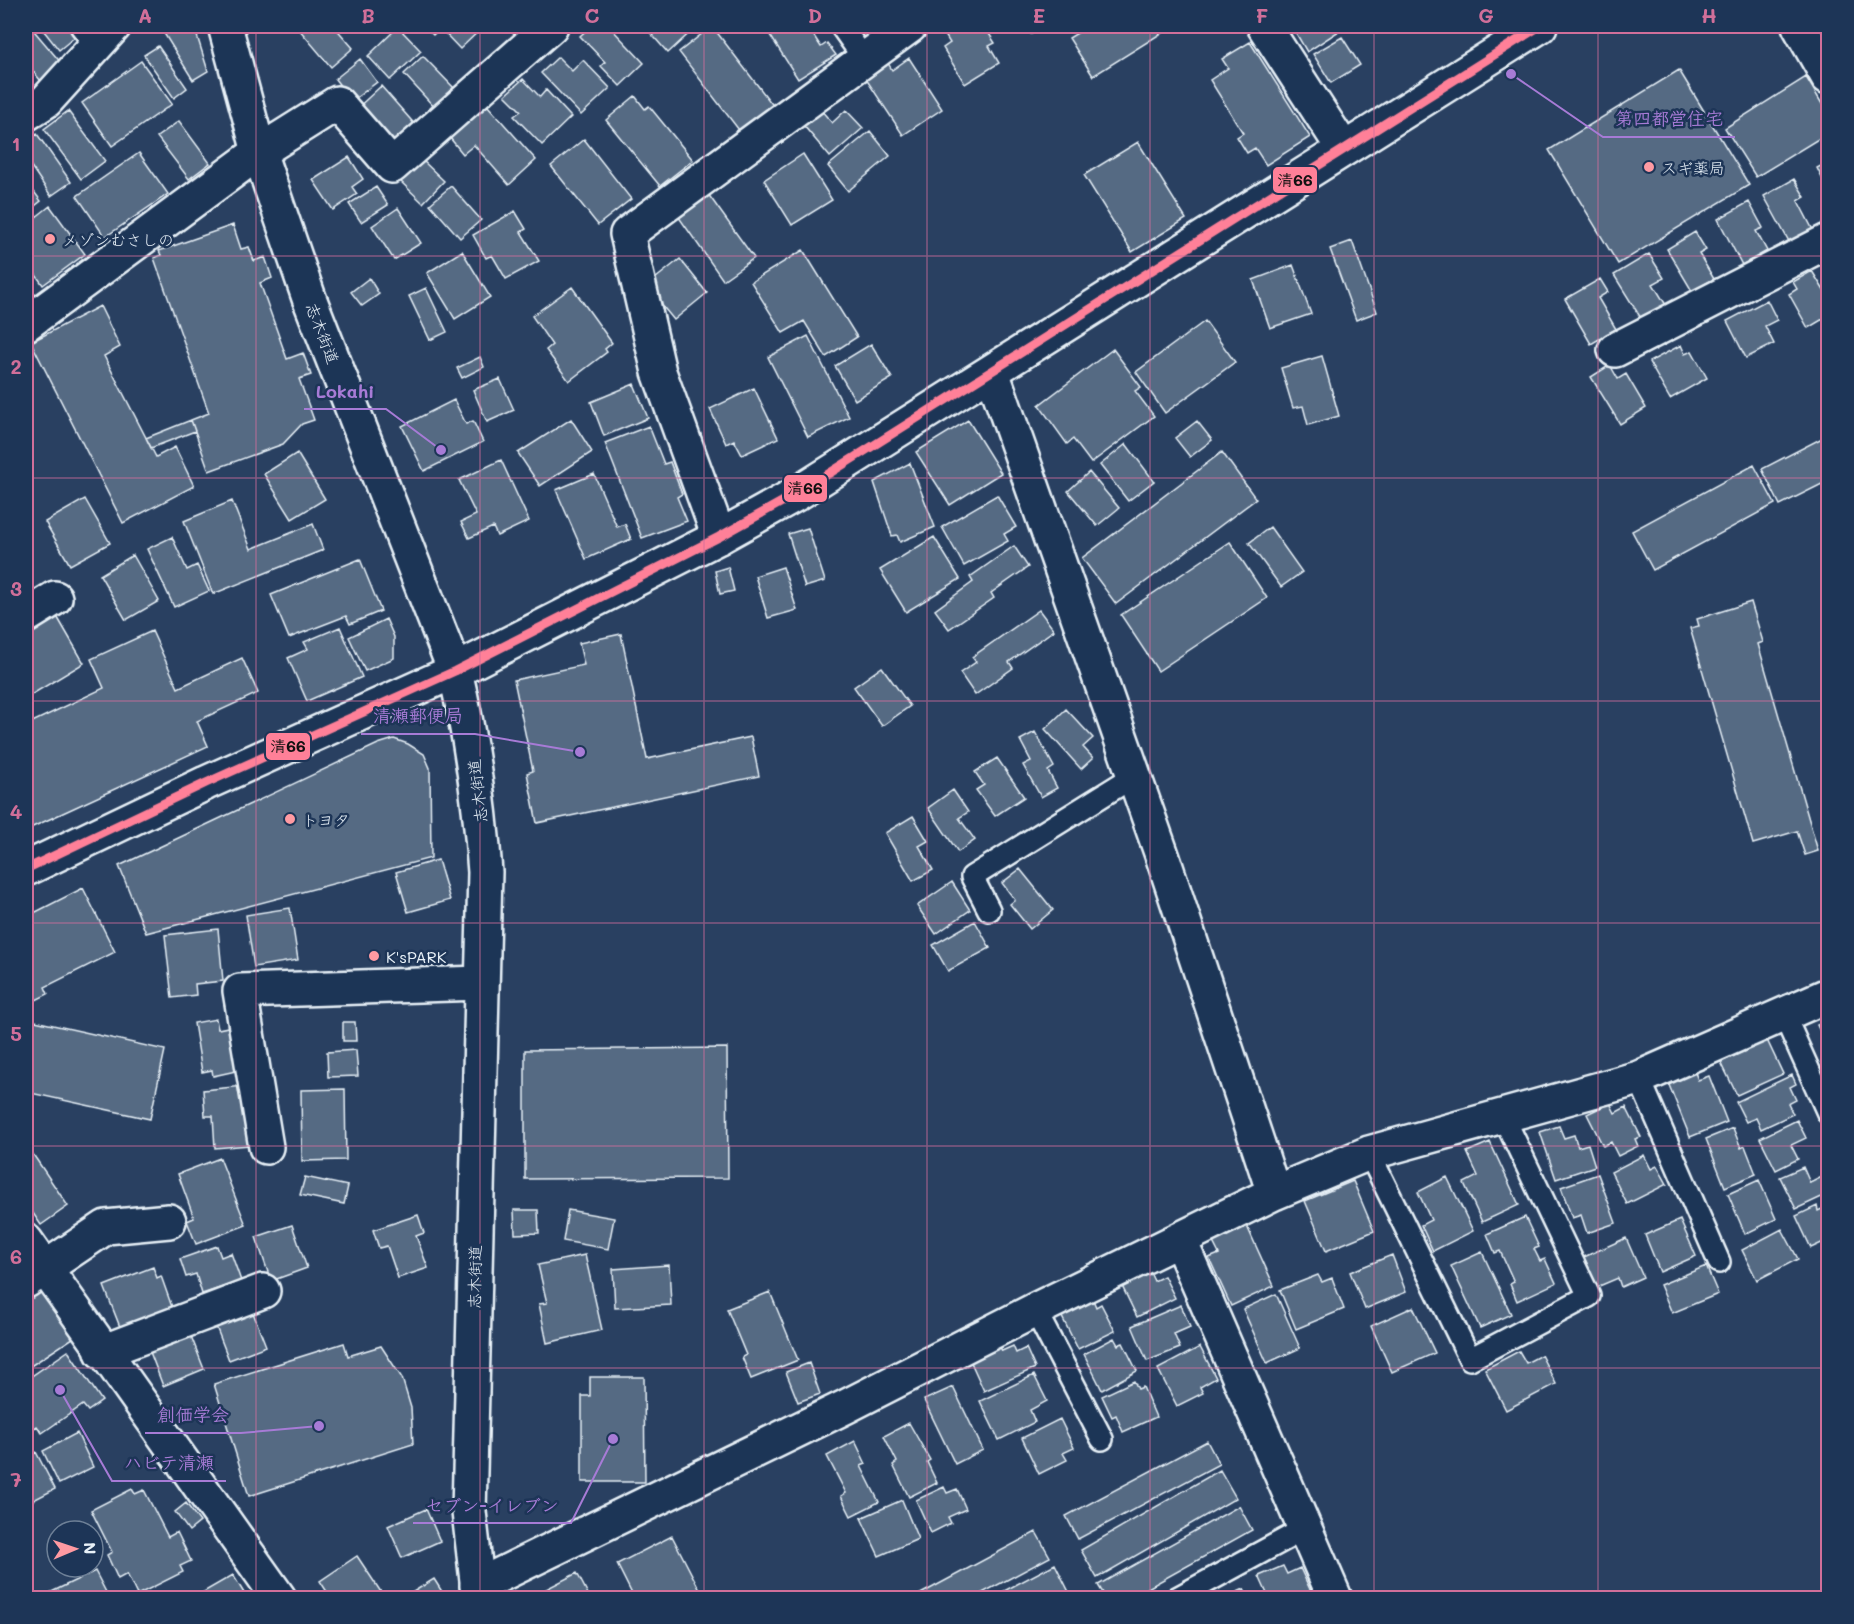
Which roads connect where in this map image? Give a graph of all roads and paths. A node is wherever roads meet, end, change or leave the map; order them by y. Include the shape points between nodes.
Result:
1 (225, 26) edge
2 (551, 26) edge
3 (841, 26) edge
4 (910, 26) edge
5 (1264, 26) edge
6 (1540, 26) edge
7 (1799, 26) edge
8 (97, 33) edge
9 (865, 60) junction
10 (1828, 77) edge
11 (26, 114) edge
12 (1343, 148) junction
13 (259, 152) junction
14 (1828, 242) edge
15 (26, 324) edge
16 (1616, 350) dead end
17 (992, 372) junction
18 (719, 537) junction
19 (55, 598) dead end
20 (26, 616) edge
21 (455, 671) junction
22 (1134, 776) junction
23 (26, 869) edge
24 (989, 910) dead end
25 (482, 983) junction
26 (1828, 995) edge
27 (1784, 1016) junction
28 (1639, 1078) junction
29 (1828, 1113) edge
30 (1504, 1118) junction
31 (266, 1147) dead end
32 (1369, 1153) junction
33 (1274, 1193) junction
34 (170, 1221) dead end
35 (26, 1241) edge
36 (1180, 1241) junction
37 (1719, 1262) dead end
38 (35, 1275) edge
39 (263, 1291) dead end
40 (1035, 1310) junction
41 (102, 1352) junction
42 (1102, 1439) dead end
43 (1306, 1528) junction
44 (478, 1592) edge
45 (279, 1599) edge
46 (1177, 1599) edge
47 (1335, 1599) edge

1 - 13 street, 志木街道
2 - 13 street via 392,166 338,104
3 - 9 lane
4 - 9 street
5 - 12 street
6 - 12 street
7 - 10 street
8 - 11 street via 46,100
9 - 18 street via 627,234 659,372
12 - 17 street
13 - 15 street
13 - 21 street, 志木街道 via 309,298
14 - 16 street
17 - 18 street via 798,493
17 - 22 street
18 - 21 street
19 - 20 street
21 - 23 street
21 - 25 street, 志木街道 via 480,800 485,872
22 - 24 lane via 972,877
22 - 33 street
25 - 31 street via 240,991
25 - 44 street, 志木街道 via 469,1512
26 - 27 street
27 - 28 street
27 - 29 lane
28 - 30 street
28 - 37 lane
30 - 32 street
30 - 32 lane via 1589,1296 1470,1359
32 - 33 street
33 - 36 street
34 - 38 street via 106,1227
35 - 38 street
36 - 40 street
36 - 43 street
38 - 41 street
39 - 41 street
40 - 42 lane
40 - 44 street
41 - 45 street
43 - 46 lane
43 - 47 street

